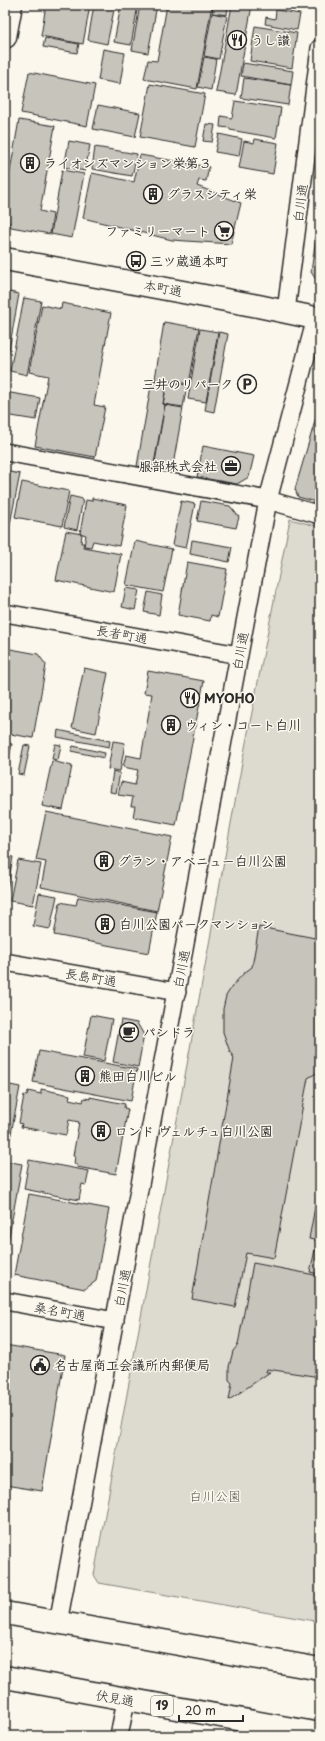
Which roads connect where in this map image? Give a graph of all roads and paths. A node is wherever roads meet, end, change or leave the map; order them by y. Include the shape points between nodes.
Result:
1 (11, 5) edge
2 (5, 37) edge
3 (320, 48) edge
4 (5, 259) edge
5 (286, 311) junction
6 (318, 319) edge
7 (5, 452) edge
8 (268, 500) junction
9 (320, 515) edge
10 (5, 613) edge
11 (239, 655) junction
12 (5, 962) edge
13 (177, 992) junction
14 (5, 1301) edge
15 (115, 1321) junction
16 (5, 1613) edge
17 (58, 1623) junction
18 (320, 1669) edge
19 (5, 1678) edge
20 (126, 1700) junction
21 (320, 1734) edge
22 (119, 1736) edge

1 - 2 main road
3 - 5 street, 白川通
4 - 5 main road, 本町通
5 - 6 main road, 本町通
6 - 8 street, 白川通
7 - 8 street
8 - 9 street
8 - 11 street, 白川通
10 - 11 street, 長者町通
11 - 13 street, 白川通
12 - 13 street, 長島町通
13 - 15 street, 白川通
14 - 15 street, 桑名町通
15 - 17 street, 白川通
16 - 17 main road
17 - 18 main road
19 - 20 main road, 伏見通 / 19
20 - 21 main road, 伏見通 / 19
20 - 22 street

